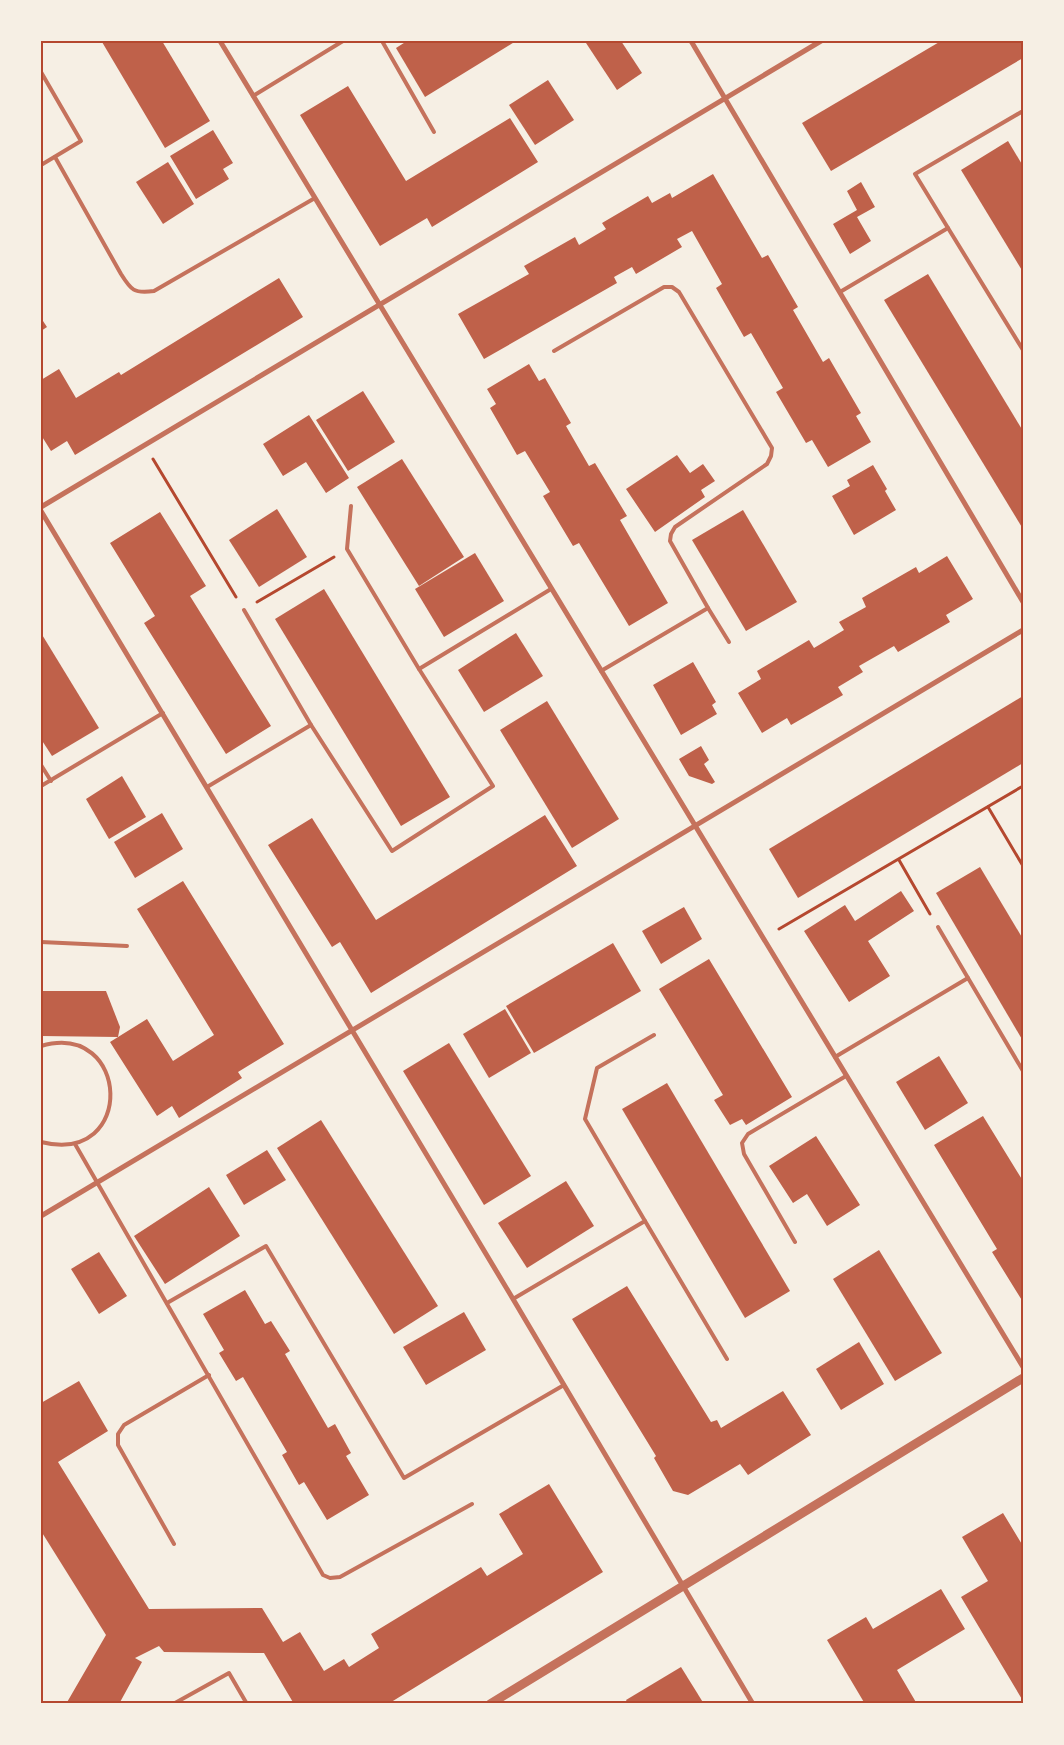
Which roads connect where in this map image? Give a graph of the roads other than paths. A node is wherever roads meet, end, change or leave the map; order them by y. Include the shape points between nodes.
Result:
1 (220, 41) edge
2 (343, 41) edge
3 (382, 41) edge
4 (691, 41) edge
5 (821, 41) edge
6 (41, 72) edge
7 (253, 96) junction
8 (725, 99) junction
9 (1023, 111) edge
10 (434, 132) dead end
11 (55, 157) junction
12 (41, 165) edge
13 (315, 198) junction
14 (948, 228) junction
15 (840, 292) junction
16 (380, 305) junction
17 (1023, 350) edge
18 (554, 351) dead end
19 (351, 506) dead end
20 (41, 509) edge
21 (551, 589) junction
22 (1023, 602) edge
23 (708, 608) junction
24 (244, 610) road end
25 (1023, 630) edge
26 (729, 642) dead end
27 (419, 669) junction
28 (601, 672) junction
29 (162, 713) junction
30 (311, 725) junction
31 (41, 765) edge
32 (51, 781) junction
33 (41, 786) edge
34 (207, 787) junction
35 (695, 826) junction
36 (938, 926) road end
37 (41, 942) edge
38 (127, 946) dead end
39 (968, 978) junction
40 (352, 1030) junction
41 (654, 1035) dead end
42 (41, 1046) edge
43 (835, 1057) junction
44 (1023, 1070) edge
45 (846, 1076) junction
46 (41, 1142) edge
47 (75, 1144) junction
48 (97, 1182) junction
49 (41, 1216) edge
50 (645, 1221) junction
51 (795, 1242) dead end
52 (513, 1299) junction
53 (167, 1303) junction
54 (726, 1359) dead end
55 (1023, 1368) edge
56 (209, 1375) junction
57 (1023, 1378) edge
58 (564, 1385) junction
59 (472, 1504) dead end
60 (174, 1544) dead end
61 (683, 1585) junction
62 (175, 1703) edge
63 (247, 1704) edge
64 (490, 1704) edge
65 (753, 1704) edge

1 - 7 street
2 - 7 lane
3 - 10 lane
4 - 8 street
5 - 8 street
6 - 11 lane via 81,141
7 - 13 street
8 - 15 street
8 - 16 street
9 - 14 lane via 915,174
11 - 12 lane
11 - 13 lane via 120,274 129,287 142,293 154,291
13 - 16 street
14 - 15 lane
14 - 17 lane
15 - 22 street
16 - 20 street
16 - 21 street
18 - 23 lane via 664,287 672,287 772,448 766,464 675,527 671,534 670,542
19 - 27 lane via 347,549
20 - 29 street
21 - 27 lane
21 - 28 street
23 - 26 lane
23 - 28 lane
24 - 30 lane
25 - 35 street
27 - 30 lane via 493,786 392,851
28 - 35 street
29 - 32 lane
29 - 34 street
30 - 34 lane
31 - 32 lane
32 - 33 lane
34 - 40 street
35 - 40 street
35 - 43 street
36 - 39 lane
37 - 38 lane
39 - 43 lane
39 - 44 lane
40 - 48 street
40 - 52 street
41 - 50 lane via 597,1068 585,1119
42 - 47 lane via 71,1044 87,1050 100,1061 108,1076 112,1093 109,1110 101,1126
43 - 45 street
45 - 51 lane via 748,1134 742,1143 744,1154
45 - 55 street
46 - 47 lane via 56,1146
47 - 48 lane
48 - 49 street
48 - 53 lane
50 - 52 lane
50 - 54 lane
52 - 58 street
53 - 56 lane
53 - 58 lane via 266,1246 404,1478
56 - 59 lane via 323,1575 340,1577
56 - 60 lane via 124,1425 118,1434 118,1445
57 - 61 street
58 - 61 street
61 - 64 street
61 - 65 street
62 - 63 lane via 229,1673

